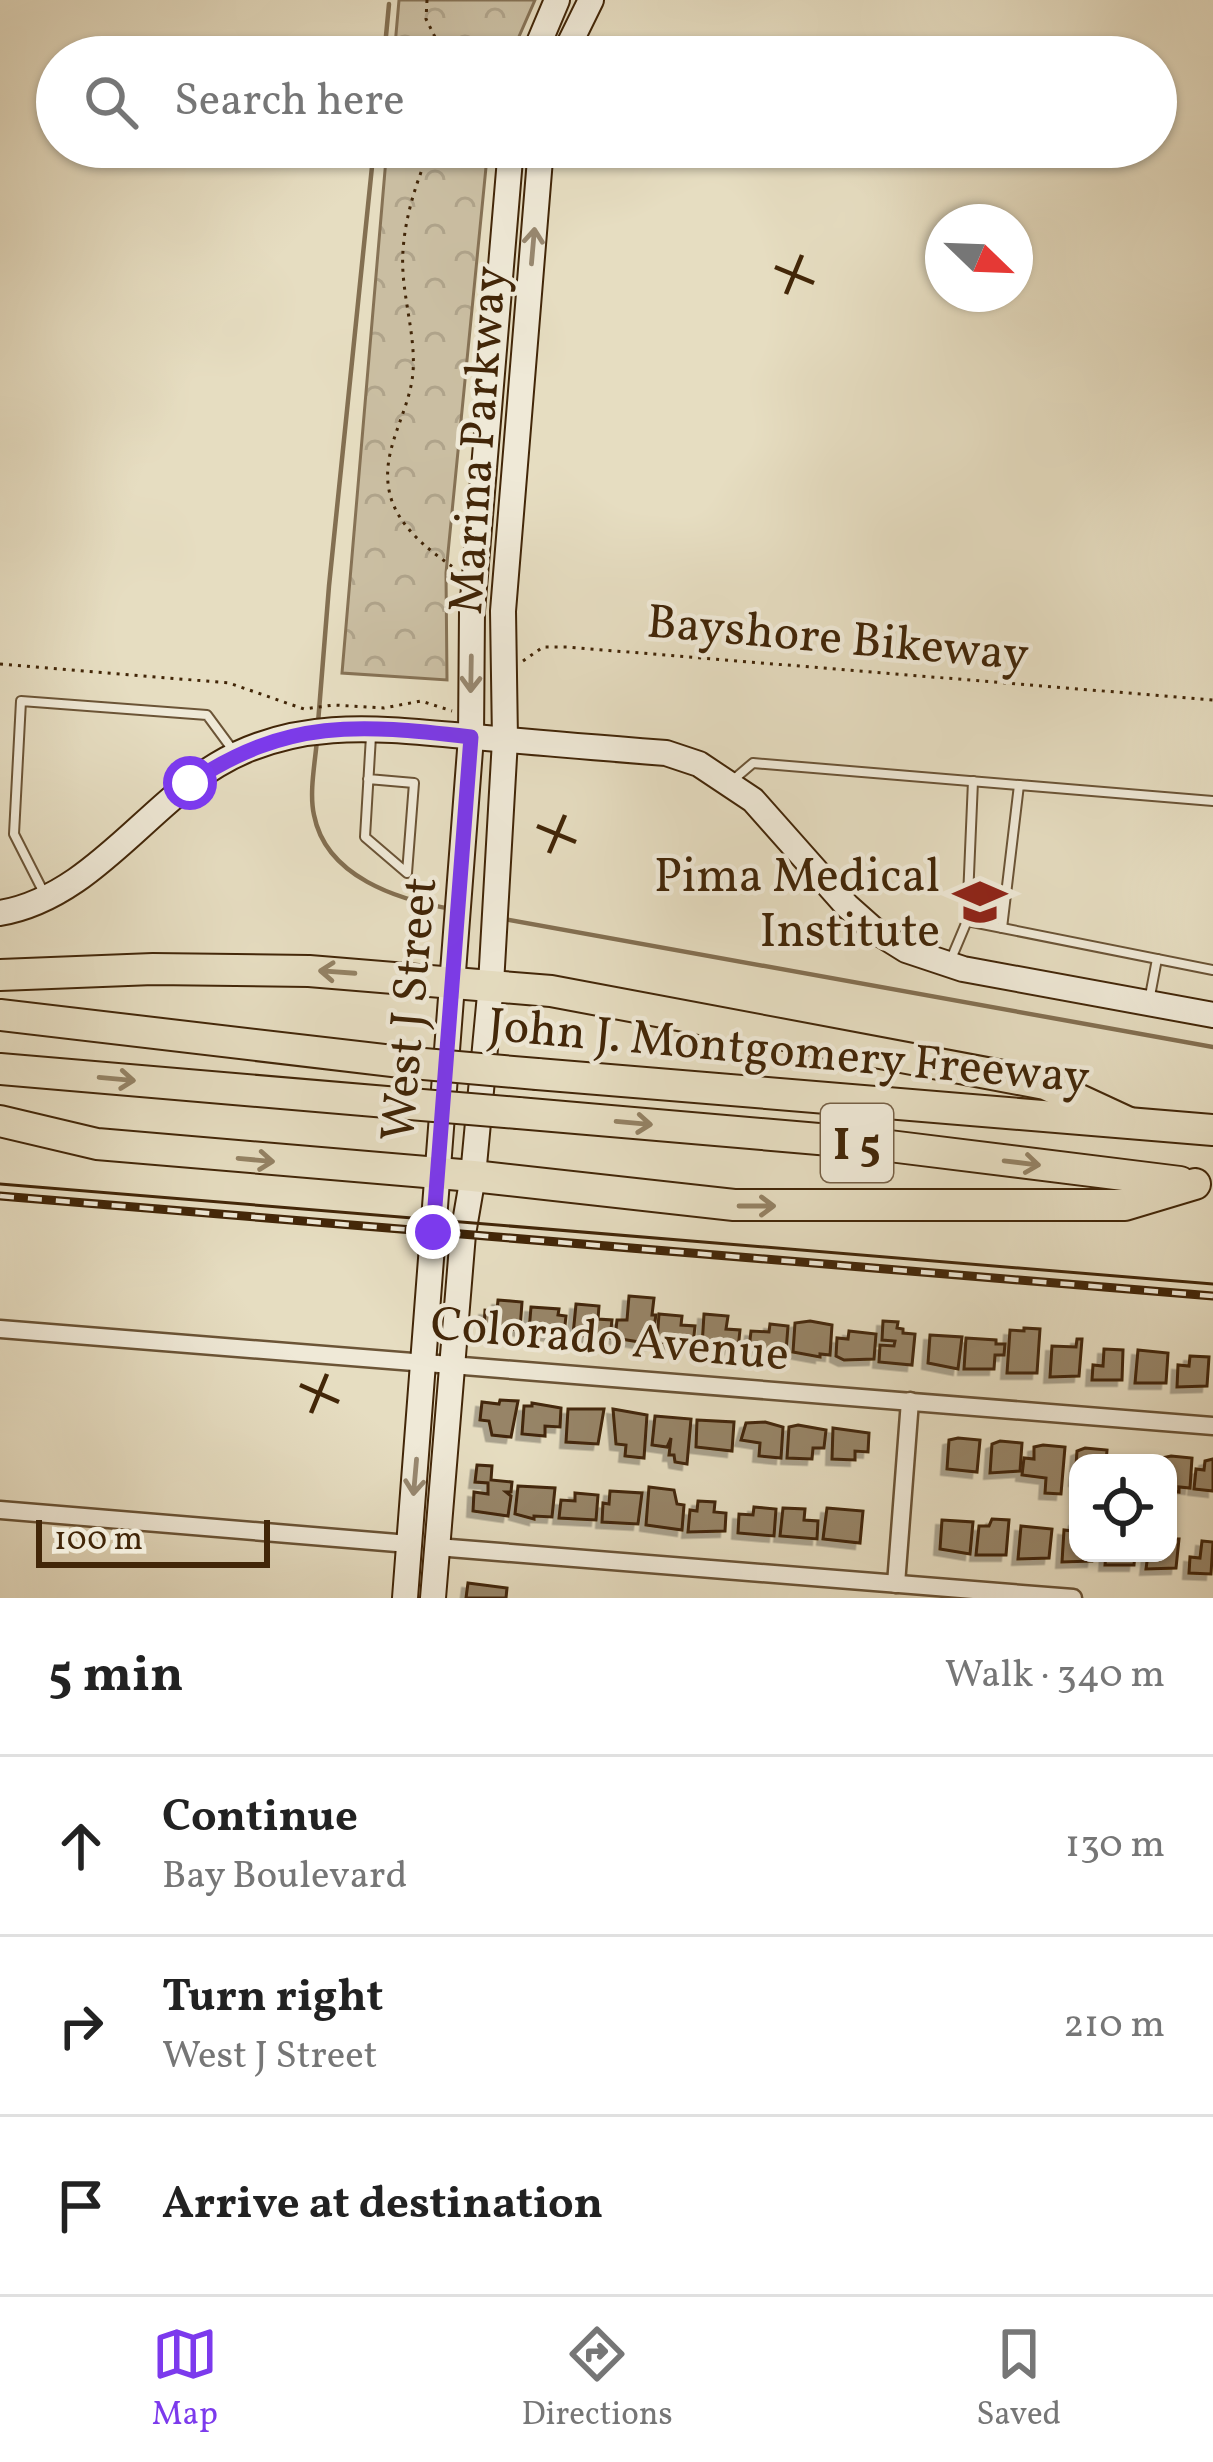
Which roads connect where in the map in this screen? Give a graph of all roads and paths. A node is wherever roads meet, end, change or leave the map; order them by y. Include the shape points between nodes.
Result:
1 (427, 0) edge
2 (557, 0) edge
3 (591, 0) edge
4 (434, 36) edge
5 (541, 36) edge
6 (573, 36) edge
7 (423, 168) edge
8 (509, 168) edge
9 (539, 168) edge
10 (455, 568) dead end
11 (524, 661) dead end
12 (0, 664) edge
13 (1213, 700) edge
14 (454, 712) dead end
15 (336, 717) junction
16 (311, 719) junction
17 (371, 728) junction
18 (471, 737) junction
19 (505, 740) junction
20 (236, 755) junction
21 (368, 779) junction
22 (973, 781) junction
23 (730, 783) junction
24 (1018, 785) junction
25 (1213, 801) edge
26 (46, 897) junction
27 (0, 913) edge
28 (967, 921) junction
29 (1002, 928) junction
30 (1156, 958) junction
31 (948, 966) junction
32 (1213, 970) edge
33 (0, 975) edge
34 (454, 981) junction
35 (490, 984) junction
36 (1149, 1004) junction
37 (0, 1015) edge
38 (1213, 1016) edge
39 (0, 1069) edge
40 (0, 1121) edge
41 (1127, 1122) junction
42 (1213, 1130) edge
43 (436, 1174) junction
44 (473, 1176) junction
45 (1204, 1185) edge
46 (0, 1328) edge
47 (425, 1361) junction
48 (452, 1363) junction
49 (910, 1401) junction
50 (1213, 1426) edge
51 (0, 1510) edge
52 (409, 1544) junction
53 (437, 1547) junction
54 (896, 1584) junction
55 (405, 1598) edge
56 (433, 1598) edge
57 (1073, 1598) edge

1 - 4 path
2 - 5 main road
3 - 6 main road
7 - 10 path via 402,253 413,375 392,442 389,490 404,524
8 -> 18 main road, Marina Parkway via 472,611
19 -> 9 main road, Marina Parkway via 503,611
11 - 13 path, Bayshore Bikeway via 543,647 567,646
12 - 16 path via 229,683
14 - 15 path via 421,701
15 - 16 main road
15 - 16 path
15 - 17 main road
16 - 20 main road
17 - 18 main road
17 - 21 lane
18 - 19 main road
18 - 34 main road, West J Street
19 - 23 main road via 666,753
19 - 35 main road, West J Street
20 - 26 main road
20 - 26 lane via 207,715 21,700 14,834
21 - 21 lane via 365,837 407,873 413,783
22 - 23 lane via 752,763
22 - 24 lane
22 - 28 lane
23 - 31 main road via 874,930
24 - 25 lane
24 - 29 lane
26 - 27 main road
28 - 29 lane
28 - 31 lane
29 - 30 lane
30 - 32 lane
30 - 36 lane
31 - 36 main road
34 -> 33 highway via 310,970
34 - 35 highway
34 - 43 main road, West J Street
35 - 41 highway via 1046,1084
35 - 44 main road, West J Street
36 - 38 main road
37 - 41 highway, John J. Montgomery Freeway / I 5, bridge via 400,1061
39 -> 45 highway, John J. Montgomery Freeway / I 5, bridge via 865,1143
40 -> 43 highway via 97,1144
41 - 42 highway, John J. Montgomery Freeway / I 5
43 - 44 highway
43 - 47 main road, West J Street
44 -> 45 highway via 734,1205 1125,1205
44 - 48 main road, West J Street
46 - 47 street, Colorado Avenue
47 - 48 street, Colorado Avenue
47 -> 52 main road, West J Street
48 - 49 street, Colorado Avenue
48 - 53 main road, West J Street
49 - 50 street, Colorado Avenue
49 - 54 street
51 - 52 street
52 - 55 main road, West J Street
53 - 54 street
53 - 56 main road, West J Street
54 - 57 street

